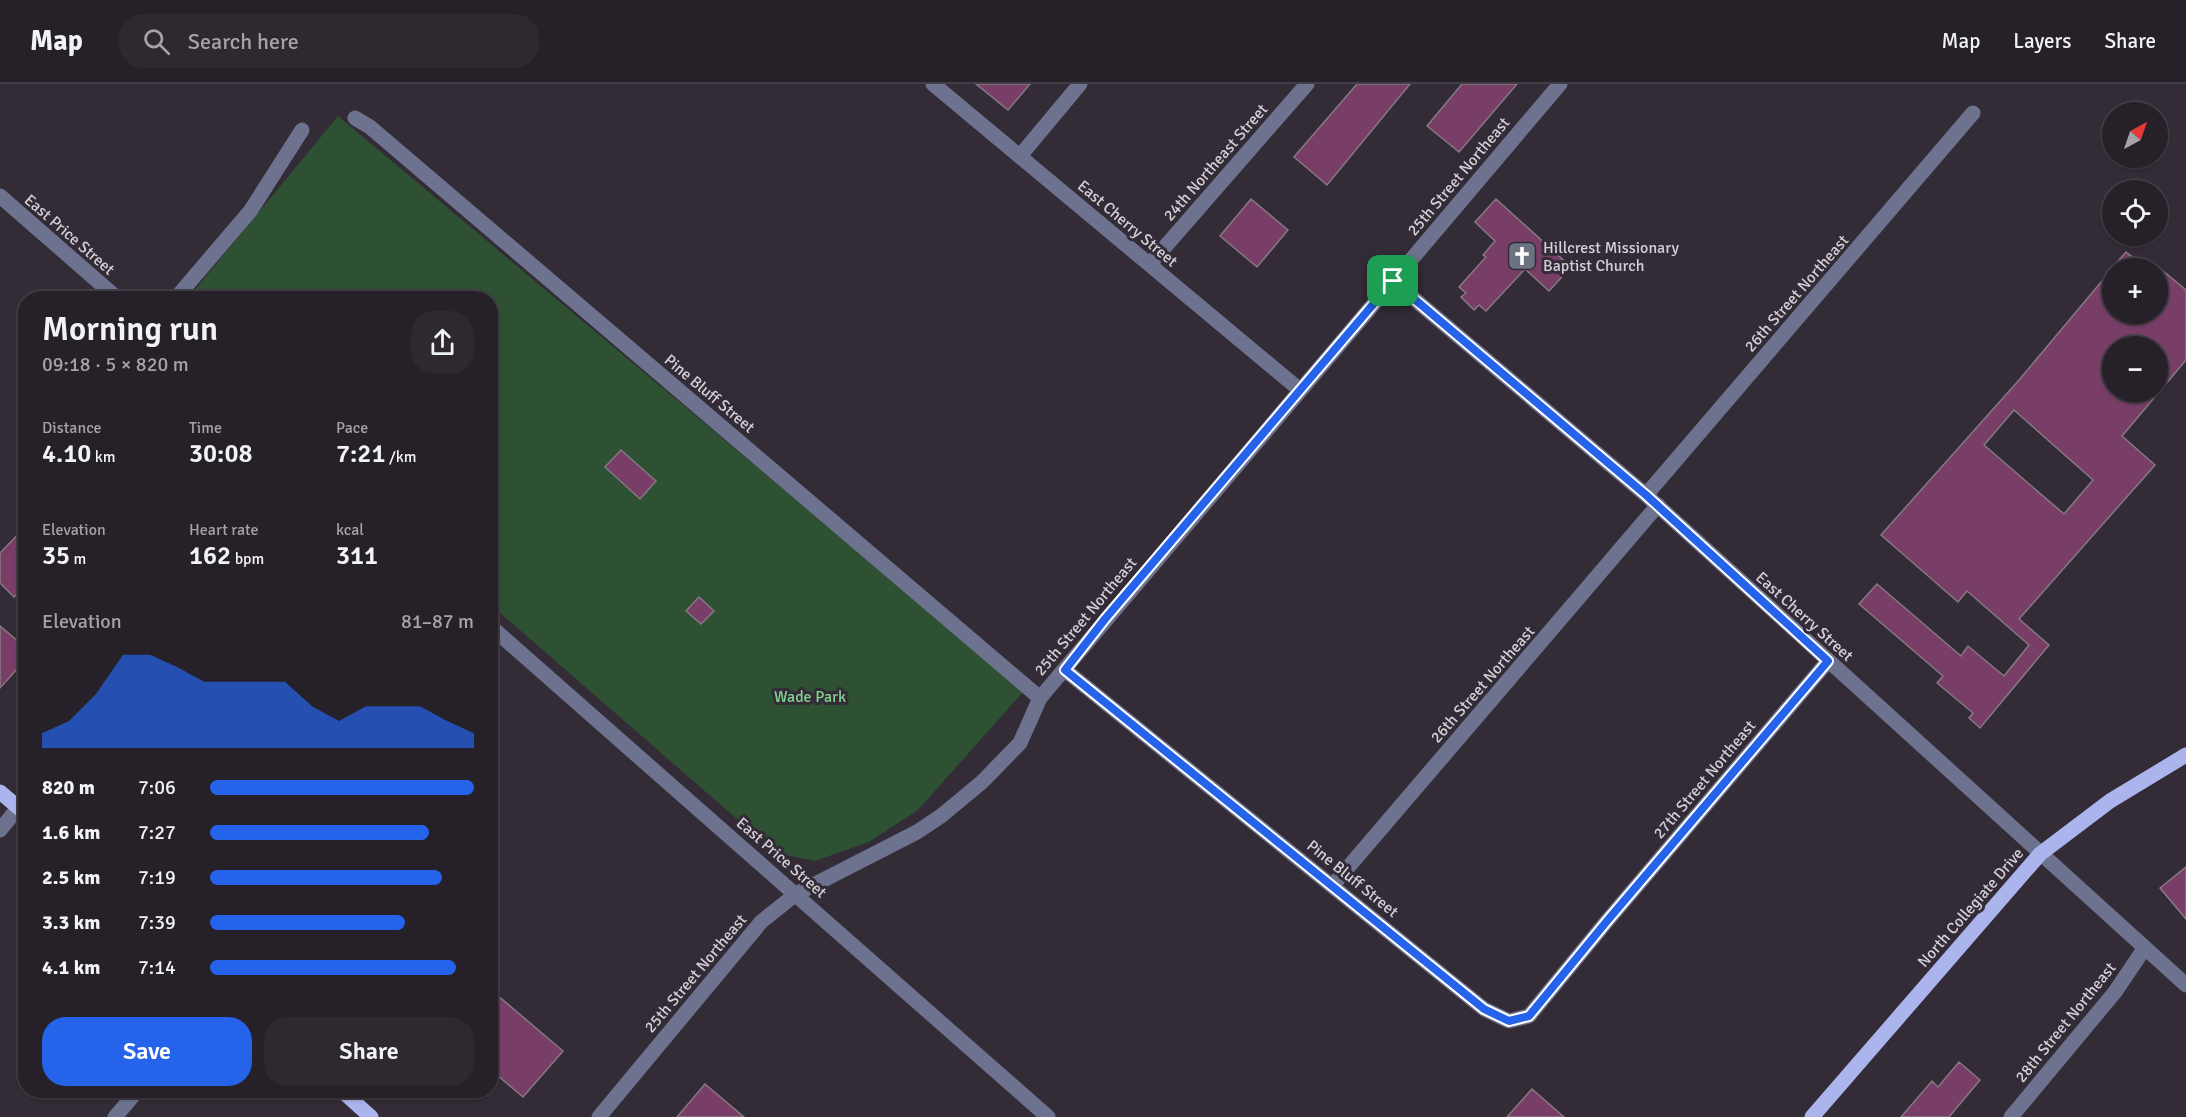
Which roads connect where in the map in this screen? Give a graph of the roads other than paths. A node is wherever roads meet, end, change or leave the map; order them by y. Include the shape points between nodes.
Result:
1 (933, 84) edge
2 (1080, 84) edge
3 (1307, 84) edge
4 (1560, 84) edge
5 (1972, 113) dead end
6 (355, 118) dead end
7 (302, 130) dead end
8 (1020, 156) junction
9 (0, 196) edge
10 (1150, 264) junction
11 (1393, 281) junction
12 (109, 291) edge
13 (182, 291) edge
14 (1300, 390) junction
15 (1652, 500) junction
16 (498, 633) edge
17 (1828, 661) junction
18 (1065, 670) junction
19 (1040, 698) junction
20 (2186, 755) edge
21 (0, 792) edge
22 (18, 808) edge
23 (18, 814) edge
24 (0, 830) edge
25 (2040, 854) junction
26 (1333, 885) junction
27 (796, 894) junction
28 (1607, 921) joint
29 (2144, 949) junction
30 (2186, 985) edge
31 (131, 1098) edge
32 (350, 1098) edge
33 (115, 1117) edge
34 (371, 1117) edge
35 (599, 1117) edge
36 (1048, 1117) edge
37 (1812, 1117) edge
38 (2011, 1117) edge

1 - 8 street, East Cherry Street
2 - 8 street
3 - 10 street, 24th Northeast Street
4 - 11 street, 25th Street Northeast
5 - 15 street, 26th Street Northeast
6 - 19 street, Pine Bluff Street
7 - 13 street via 251,210
8 - 10 street, East Cherry Street
9 - 12 street, East Price Street
10 - 14 street, East Cherry Street
11 - 14 street, 25th Street Northeast
11 - 15 street, East Cherry Street
14 - 18 street, 25th Street Northeast
15 - 17 street, East Cherry Street
15 - 26 street, 26th Street Northeast
16 - 27 street, East Price Street
17 - 25 street, East Cherry Street
17 - 28 street, 27th Street Northeast
18 - 19 street, 25th Street Northeast
18 - 26 street, Pine Bluff Street
19 - 27 street, 25th Street Northeast via 1020,743 982,782 917,832
20 - 25 main road, North Collegiate Drive via 2110,801
21 - 22 main road
23 - 24 street
25 - 29 street, East Cherry Street
25 - 37 main road, North Collegiate Drive
26 - 28 street, Pine Bluff Street via 1484,1009 1509,1021 1529,1016
27 - 35 street, 25th Street Northeast via 760,922
27 - 36 street, East Price Street
29 - 30 street, East Cherry Street
29 - 38 street, 28th Street Northeast via 2115,992
31 - 33 street
32 - 34 main road

